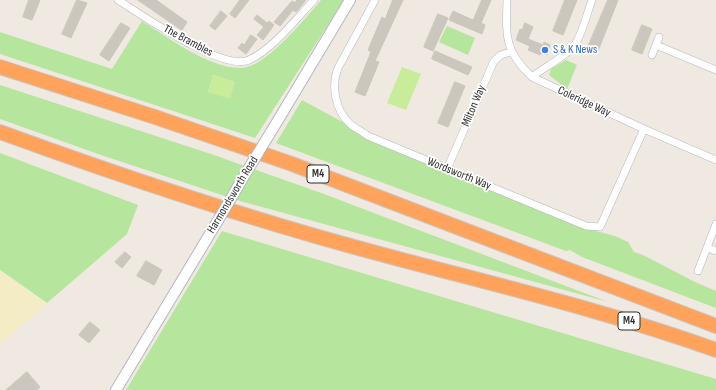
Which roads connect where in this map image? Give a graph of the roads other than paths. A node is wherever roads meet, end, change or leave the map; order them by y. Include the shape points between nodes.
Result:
1 (118, 0) edge
2 (314, 0) edge
3 (350, 0) edge
4 (375, 0) edge
5 (507, 0) edge
6 (592, 0) edge
7 (659, 37) dead end
8 (656, 45) junction
9 (510, 52) junction
10 (652, 55) dead end
11 (0, 67) edge
12 (716, 70) edge
13 (532, 77) junction
14 (644, 129) junction
15 (0, 132) edge
16 (716, 160) edge
17 (447, 169) junction
18 (716, 224) edge
19 (708, 248) junction
20 (716, 251) edge
21 (698, 270) dead end
22 (716, 326) edge
23 (716, 350) edge
24 (116, 390) edge

1 - 2 street, The Brambles via 203,52 239,62 258,55
3 - 24 street, Harmondsworth Road, bridge
4 - 17 street, Wordsworth Way via 334,77 335,94 342,114 350,124 368,136
5 - 9 street, Coleridge Way via 507,36
6 - 13 street via 574,45
7 - 8 street
8 - 10 street
8 - 12 street
9 - 13 street, Coleridge Way
9 - 17 street, Milton Way via 494,61
11 - 22 highway, M4 via 292,164
13 - 14 street, Coleridge Way
14 - 16 street, Coleridge Way
14 - 17 street, Wordsworth Way via 600,226 586,226
15 - 23 highway, M4 via 269,222 584,308
18 - 19 street
19 - 20 street
19 - 21 street

